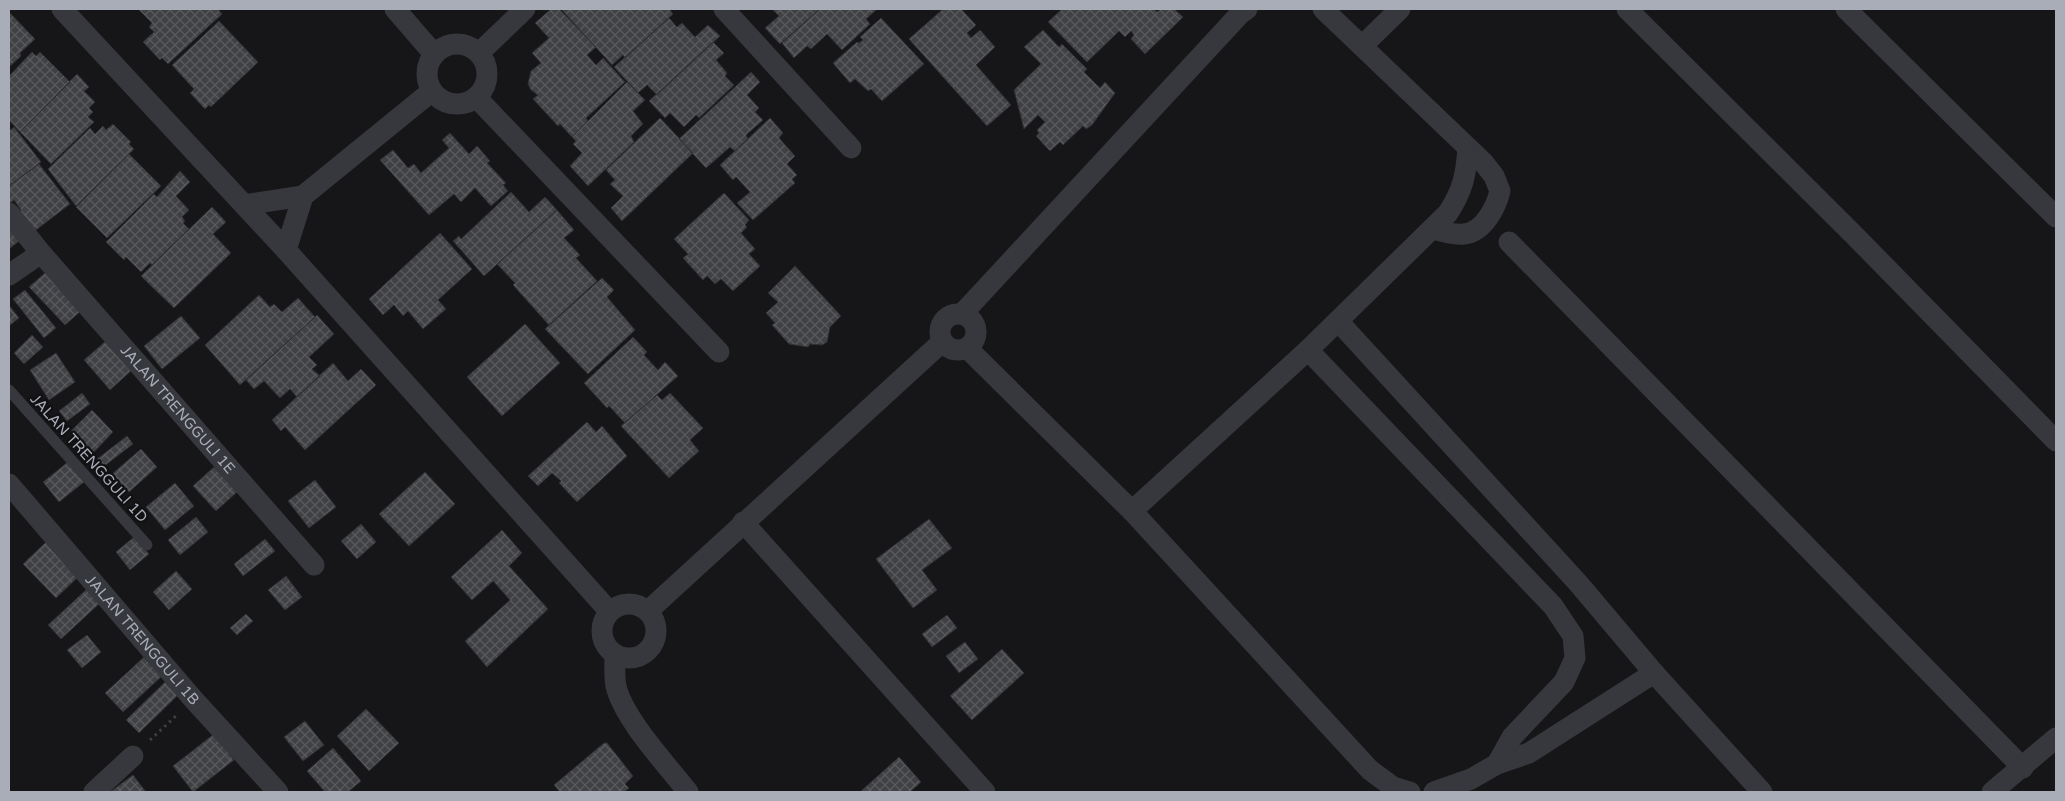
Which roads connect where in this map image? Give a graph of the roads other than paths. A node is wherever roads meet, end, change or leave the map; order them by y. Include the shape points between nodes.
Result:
1 (62, 9) edge
2 (395, 9) edge
3 (525, 9) edge
4 (724, 9) edge
5 (1247, 9) edge
6 (1323, 9) edge
7 (1400, 9) edge
8 (1627, 9) edge
9 (1846, 9) edge
10 (1362, 46) junction
11 (479, 53) junction
12 (434, 54) junction
13 (432, 91) junction
14 (476, 97) junction
15 (851, 148) dead end
16 (1468, 148) junction
17 (303, 196) junction
18 (244, 205) junction
19 (9, 213) edge
20 (2056, 217) edge
21 (1433, 229) junction
22 (1510, 242) dead end
23 (286, 250) junction
24 (41, 253) junction
25 (9, 275) edge
26 (962, 314) junction
27 (1338, 321) junction
28 (942, 342) junction
29 (967, 348) junction
30 (1308, 350) junction
31 (719, 352) dead end
32 (9, 390) edge
33 (2056, 441) edge
34 (9, 484) edge
35 (1132, 511) junction
36 (743, 522) junction
37 (147, 545) dead end
38 (314, 565) dead end
39 (1578, 583) junction
40 (1553, 606) junction
41 (609, 611) junction
42 (648, 611) junction
43 (615, 654) junction
44 (1654, 673) junction
45 (1535, 712) junction
46 (2056, 738) edge
47 (1553, 739) junction
48 (133, 756) road end
49 (1497, 764) junction
50 (2023, 768) junction
51 (94, 792) edge
52 (278, 792) edge
53 (688, 792) edge
54 (984, 792) edge
55 (1410, 792) edge
56 (1434, 792) edge
57 (1762, 792) edge
58 (1992, 792) edge

1 - 18 street
2 - 12 street
3 - 11 street
4 - 15 street
5 - 26 street
6 - 10 street
7 - 10 street
8 - 33 street
9 - 20 street
10 - 16 street
11 - 12 street via 471,47 451,44
11 - 14 street via 487,70 482,90
12 - 13 street via 426,72
13 - 14 street via 448,103 467,102
13 - 17 street
14 - 31 street
16 - 21 street via 1466,176 1460,195
16 - 21 street via 1494,176 1500,190 1496,205 1478,228 1466,234
17 - 18 street
17 - 23 street
18 - 23 street
19 - 24 street, JALAN TRENGGULI 1E
21 - 27 street
22 - 50 street
23 - 41 street
24 - 25 street
24 - 38 street, JALAN TRENGGULI 1E
26 - 28 street via 948,316 943,321 939,336
26 - 29 street via 975,325 976,334
27 - 30 street
27 - 39 street
28 - 29 street via 953,350
28 - 36 street
29 - 35 street
30 - 35 street
30 - 40 street
32 - 37 lane, JALAN TRENGGULI 1D
34 - 52 street, JALAN TRENGGULI 1B via 194,700
35 - 55 street via 1370,770 1393,787
36 - 42 street
36 - 54 street
39 - 40 street
39 - 44 street
40 - 45 street via 1573,636 1575,658 1564,682
41 - 42 street via 618,605 628,604 639,605
41 - 43 street via 601,634 606,646
42 - 43 street via 654,620 654,642 637,657
43 - 53 street via 620,699
44 - 47 street
44 - 57 street
45 - 47 street
45 - 49 street via 1512,737
46 - 50 street
47 - 49 street via 1529,753
48 - 51 street
49 - 56 street via 1471,779
50 - 58 street

